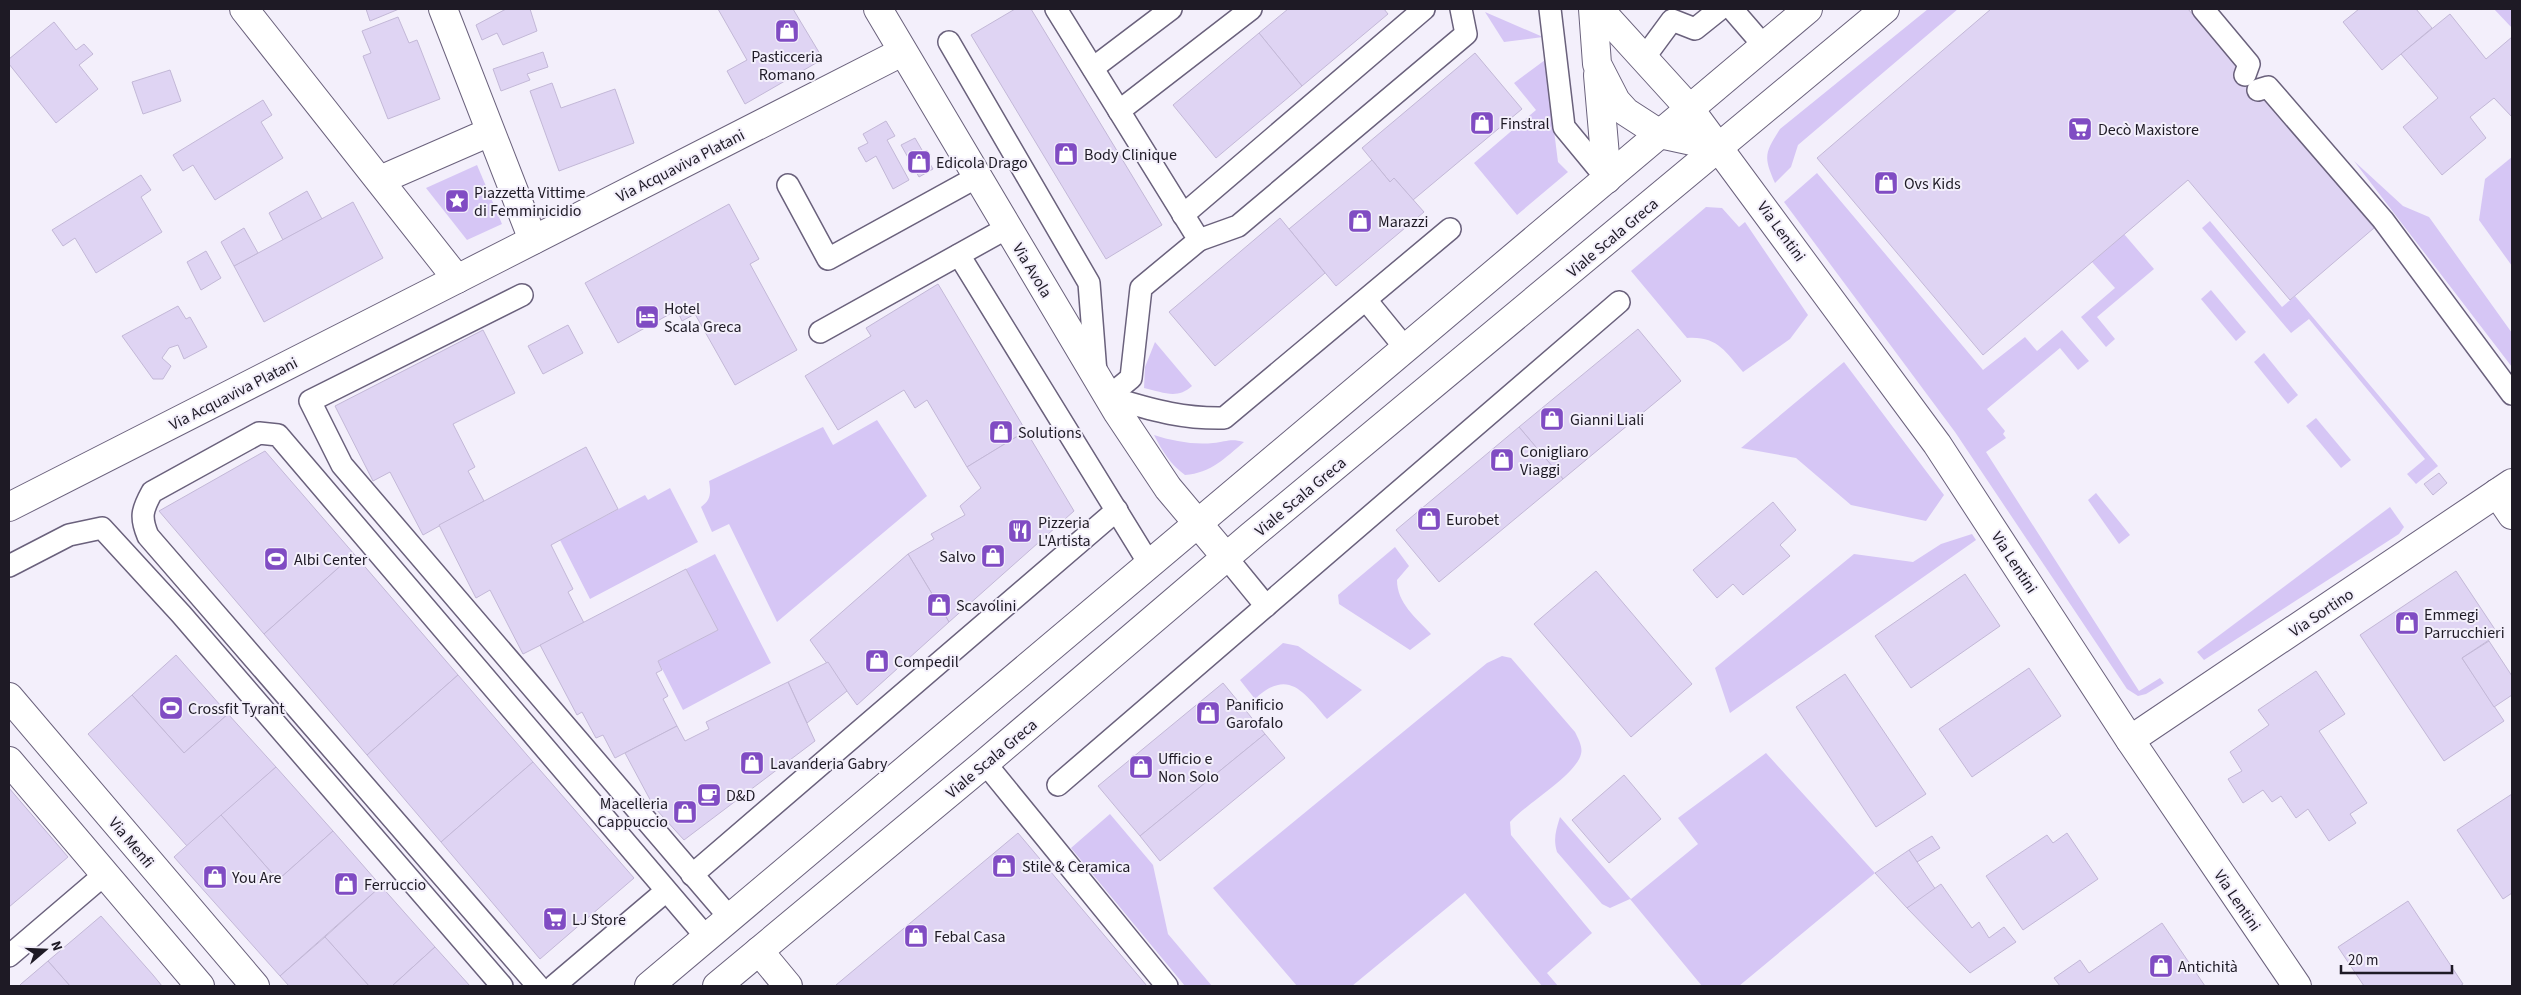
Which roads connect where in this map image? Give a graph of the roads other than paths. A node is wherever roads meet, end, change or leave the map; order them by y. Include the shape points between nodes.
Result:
1 (244, 9) edge
2 (443, 9) edge
3 (878, 9) edge
4 (1056, 9) edge
5 (1171, 9) edge
6 (1251, 9) edge
7 (1424, 9) edge
8 (1461, 9) edge
9 (1550, 9) edge
10 (1593, 9) edge
11 (1599, 9) edge
12 (1720, 9) edge
13 (1732, 9) edge
14 (1808, 9) edge
15 (1885, 9) edge
16 (2203, 9) edge
17 (950, 42) dead end
18 (1764, 46) junction
19 (902, 52) junction
20 (1644, 58) junction
21 (1597, 64) junction
22 (1093, 68) junction
23 (1690, 108) junction
24 (1119, 111) junction
25 (490, 132) junction
26 (1660, 134) junction
27 (1720, 147) junction
28 (976, 177) junction
29 (1607, 179) junction
30 (380, 180) junction
31 (788, 186) dead end
32 (1183, 215) junction
33 (1007, 228) junction
34 (1450, 229) dead end
35 (533, 240) junction
36 (1199, 240) junction
37 (959, 255) junction
38 (457, 279) junction
39 (522, 295) dead end
40 (1366, 300) junction
41 (1619, 302) dead end
42 (820, 332) dead end
43 (1406, 349) junction
44 (1102, 386) junction
45 (2512, 394) edge
46 (2505, 488) edge
47 (9, 507) edge
48 (1117, 510) junction
49 (2512, 516) edge
50 (1198, 525) junction
51 (1226, 557) junction
52 (1150, 565) junction
53 (9, 566) edge
54 (1266, 606) junction
55 (9, 697) edge
56 (2130, 740) junction
57 (9, 761) edge
58 (986, 763) junction
59 (1058, 785) dead end
60 (136, 847) junction
61 (105, 874) junction
62 (692, 875) junction
63 (666, 891) junction
64 (730, 918) junction
65 (706, 938) junction
66 (759, 951) junction
67 (9, 956) edge
68 (200, 986) edge
69 (254, 986) edge
70 (502, 986) edge
71 (538, 986) edge
72 (554, 986) edge
73 (649, 986) edge
74 (717, 986) edge
75 (788, 986) edge
76 (1167, 986) edge
77 (2297, 986) edge

1 - 30 street
2 - 25 street
3 - 19 street, Via Avola
4 - 22 lane
5 - 22 lane
6 - 24 lane
7 - 32 lane
8 - 36 lane via 1466,34 1238,226
9 - 29 lane via 1564,128
10 - 21 street
11 - 20 street, Via Lentini
12 - 20 lane via 1695,29 1672,20
13 - 18 lane
14 - 18 street
15 - 27 street, Viale Scala Greca
16 - 45 lane via 2249,64 2251,83 2268,87 2383,220
17 - 44 lane via 1089,283
18 - 23 street
19 - 28 street, Via Avola
19 - 35 street, Via Acquaviva Platani
20 - 23 street, Via Lentini
21 - 26 street via 1616,101 1626,112
21 - 29 street
22 - 24 lane
23 - 26 street
23 - 27 street, Via Lentini
24 - 32 lane
25 - 30 street
25 - 35 street
26 - 27 street
26 - 29 street
27 - 51 street, Viale Scala Greca
27 - 56 street, Via Lentini via 1938,444
28 - 31 lane via 828,259
28 - 33 street, Via Avola
29 - 43 street
30 - 38 street
32 - 36 lane
33 - 37 lane
33 - 44 street, Via Avola
34 - 40 lane
35 - 38 street, Via Acquaviva Platani
36 - 44 lane via 1141,288 1131,378
37 - 42 lane
37 - 48 lane
38 - 47 street, Via Acquaviva Platani
39 - 62 lane via 310,401 342,465
40 - 43 lane
40 - 44 lane via 1224,418 1194,419 1159,412
41 - 54 lane
43 - 50 street
44 - 50 street, Via Avola via 1168,488
46 - 49 street
46 - 56 street, Via Sortino
48 - 52 lane
48 - 62 lane
50 - 51 street, Via Avola
50 - 52 street
51 - 54 lane
51 - 58 street, Viale Scala Greca
52 - 64 street
53 - 70 lane via 69,535 102,528 181,614
54 - 59 lane
55 - 60 street, Via Menfi
56 - 77 street, Via Lentini
57 - 61 street
58 - 66 street, Viale Scala Greca
58 - 76 lane
60 - 61 street
60 - 69 street, Via Menfi
61 - 67 lane
61 - 68 street
62 - 64 lane
63 - 65 lane
63 - 71 lane via 278,435 258,434 152,492 144,506 142,521 148,536
63 - 72 lane
64 - 65 street
65 - 73 street
66 - 74 street, Viale Scala Greca
66 - 75 street

